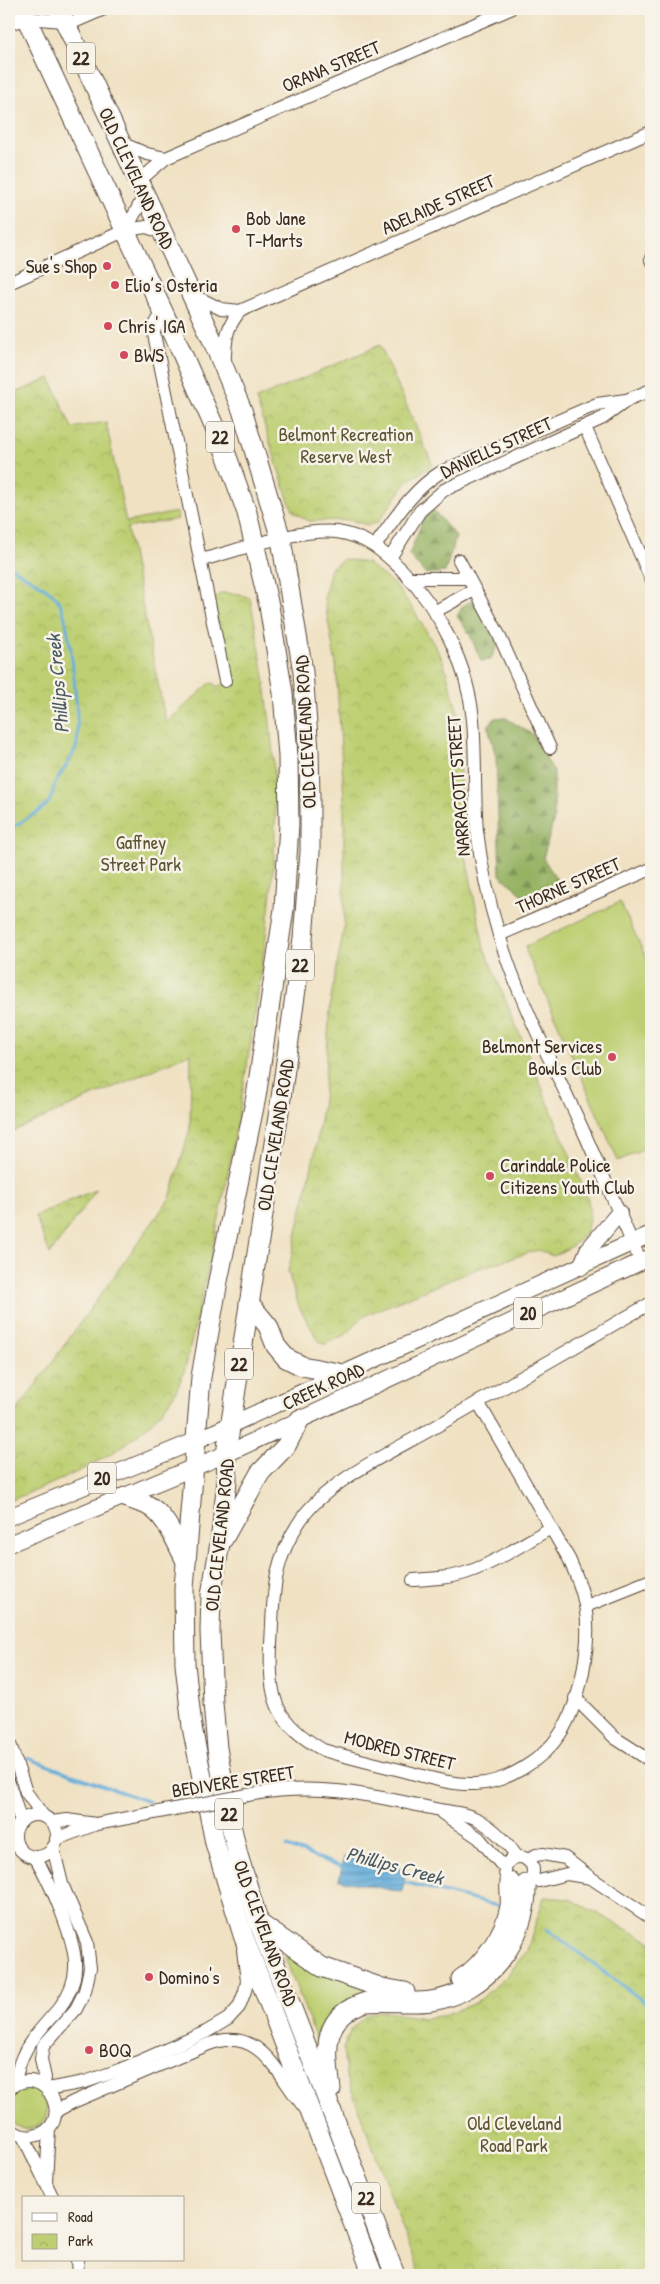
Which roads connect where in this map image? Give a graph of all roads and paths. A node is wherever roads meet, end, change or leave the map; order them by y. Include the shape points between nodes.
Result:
1 (104, 9) edge
2 (504, 10) edge
3 (25, 14) edge
4 (62, 15) edge
5 (9, 24) edge
6 (651, 132) edge
7 (121, 143) junction
8 (166, 158) junction
9 (142, 188) junction
10 (126, 230) junction
11 (162, 232) junction
12 (9, 283) edge
13 (191, 294) junction
14 (240, 311) junction
15 (164, 312) junction
16 (224, 365) junction
17 (651, 390) edge
18 (629, 399) junction
19 (585, 427) junction
20 (281, 539) junction
21 (254, 546) junction
22 (375, 546) junction
23 (390, 558) junction
24 (201, 560) junction
25 (459, 560) dead end
26 (409, 578) junction
27 (468, 578) junction
28 (651, 579) edge
29 (474, 590) junction
30 (434, 612) junction
31 (224, 681) dead end
32 (550, 748) dead end
33 (651, 869) edge
34 (499, 935) junction
35 (619, 1214) junction
36 (651, 1234) edge
37 (633, 1243) junction
38 (646, 1260) edge
39 (581, 1267) junction
40 (249, 1303) junction
41 (651, 1303) edge
42 (344, 1374) junction
43 (478, 1402) junction
44 (300, 1419) junction
45 (230, 1425) junction
46 (195, 1442) junction
47 (226, 1454) junction
48 (193, 1468) junction
49 (125, 1497) junction
50 (9, 1517) edge
51 (551, 1528) junction
52 (220, 1543) junction
53 (9, 1544) edge
54 (186, 1561) junction
55 (414, 1580) dead end
56 (651, 1580) edge
57 (586, 1606) junction
58 (576, 1698) junction
59 (9, 1741) edge
60 (651, 1761) edge
61 (9, 1783) edge
62 (20, 1794) junction
63 (435, 1809) junction
64 (47, 1819) junction
65 (21, 1822) junction
66 (96, 1824) junction
67 (55, 1843) junction
68 (35, 1857) junction
69 (523, 1859) junction
70 (590, 1878) junction
71 (518, 1879) junction
72 (651, 1918) edge
73 (260, 1923) junction
74 (243, 1935) junction
75 (12, 2087) edge
76 (45, 2087) junction
77 (56, 2111) junction
78 (312, 2116) junction
79 (335, 2121) junction
80 (49, 2128) junction
81 (15, 2135) edge
82 (46, 2183) junction
83 (52, 2196) edge
84 (77, 2262) edge
85 (78, 2275) edge
86 (373, 2275) edge
87 (395, 2275) edge

1 - 4 street via 80,20
2 - 8 street, ORANA STREET
3 - 4 street
3 - 5 street
3 - 10 highway, OLD CLEVELAND ROAD / 22
4 - 7 highway, OLD CLEVELAND ROAD / 22
6 - 14 street, ADELAIDE STREET
7 - 8 street
7 - 9 highway, OLD CLEVELAND ROAD / 22
8 - 9 street, ORANA STREET
9 - 10 street
9 - 11 highway, OLD CLEVELAND ROAD / 22
10 - 11 street via 146,227
10 - 12 street
10 - 15 highway, OLD CLEVELAND ROAD / 22
11 - 13 highway, OLD CLEVELAND ROAD / 22
13 - 14 street via 221,309
13 - 16 highway, OLD CLEVELAND ROAD / 22
14 - 16 street via 226,332
15 - 21 highway, OLD CLEVELAND ROAD / 22 via 225,451 247,513
15 - 24 street via 154,332
16 - 20 highway, OLD CLEVELAND ROAD / 22 via 245,418
17 - 18 street, DANIELLS STREET
18 - 19 street, DANIELLS STREET
18 - 22 street, DANIELLS STREET via 597,404 441,472 406,502
19 - 23 street, DANIELLS STREET via 444,490 420,511
19 - 28 street
20 - 21 street
20 - 22 street via 337,532 359,537
20 - 40 highway, OLD CLEVELAND ROAD / 22 via 296,619 307,711 310,852 302,947
21 - 24 street
21 - 46 highway, OLD CLEVELAND ROAD / 22 via 270,606 283,693 288,756 287,868 256,1097 201,1377
22 - 23 street
23 - 26 street, NARRACOTT STREET
24 - 31 street
25 - 27 street
26 - 27 street
26 - 30 street, NARRACOTT STREET
27 - 29 street
29 - 30 street
29 - 32 street via 498,633
30 - 34 street, NARRACOTT STREET via 451,642 470,702 478,832
33 - 34 street, THORNE STREET
34 - 35 street, NARRACOTT STREET via 519,989
35 - 37 street, NARRACOTT STREET
35 - 39 main road via 588,1250
36 - 37 main road, CREEK ROAD / 20
37 - 38 street, NARRACOTT STREET
37 - 39 main road, CREEK ROAD / 20
38 - 44 main road, CREEK ROAD / 20
39 - 42 main road, CREEK ROAD / 20
40 - 42 highway via 268,1326 276,1346 286,1358 302,1366
40 - 45 highway, OLD CLEVELAND ROAD / 22
41 - 43 street, MODRED STREET
42 - 45 main road, CREEK ROAD / 20
43 - 51 street, MODRED STREET
43 - 58 street, MODRED STREET via 347,1478 320,1498 301,1519 278,1562 274,1583 270,1679 273,1693 288,1724 304,1740 323,1750 452,1784 500,1779 522,1769 544,1753 560,1735
44 - 47 main road, CREEK ROAD / 20
44 - 52 highway via 286,1446 260,1473
45 - 46 main road, CREEK ROAD / 20
45 - 47 highway, OLD CLEVELAND ROAD / 22
46 - 48 highway, OLD CLEVELAND ROAD / 22
46 - 50 main road, CREEK ROAD / 20
47 - 48 main road, CREEK ROAD / 20
47 - 52 highway, OLD CLEVELAND ROAD / 22 via 227,1481
48 - 49 main road, CREEK ROAD / 20
48 - 54 highway, OLD CLEVELAND ROAD / 22
49 - 53 main road, CREEK ROAD / 20
49 - 54 highway via 148,1506 160,1517
51 - 55 street via 467,1573
51 - 57 street, MODRED STREET via 569,1559
52 - 73 highway, OLD CLEVELAND ROAD / 22 via 211,1595 214,1712 229,1816 240,1863
54 - 74 highway, OLD CLEVELAND ROAD / 22 via 183,1620 192,1727 215,1843
56 - 57 street
57 - 58 street, MODRED STREET via 586,1654
58 - 60 street via 614,1738
59 - 62 street
61 - 62 street
62 - 64 street
62 - 65 street
63 - 66 street, BEDIVERE STREET, bridge via 329,1789 276,1790
63 - 69 street, BEDIVERE STREET via 478,1820
63 - 71 street, BEDIVERE STREET via 479,1838
64 - 65 street via 31,1816
64 - 66 street, BEDIVERE STREET
64 - 67 street via 54,1827
65 - 68 street via 16,1833 18,1846 22,1852
66 - 67 street, BEDIVERE STREET
67 - 68 street via 46,1854
67 - 76 street via 62,1884 86,1942 90,1968 85,1992 76,2009 44,2046 41,2059
68 - 75 street via 65,1926 76,1966 65,2000 33,2037 21,2057
69 - 70 street via 555,1855 574,1863
69 - 71 street via 533,1872
69 - 71 street via 509,1861
70 - 71 street via 567,1874 539,1880
70 - 72 street
71 - 73 highway via 509,1911 487,1956 467,1976 431,1990 394,1991 338,1974 309,1959
71 - 79 highway via 523,1913 514,1938 497,1966 481,1980 461,1992 435,2000 366,2002 350,2008 337,2020 328,2037 326,2052
73 - 79 highway, OLD CLEVELAND ROAD / 22
74 - 76 street via 247,1981 238,2007 228,2019 122,2070 85,2082
74 - 78 highway, OLD CLEVELAND ROAD / 22
75 - 76 street via 29,2081
76 - 77 street via 52,2095
77 - 78 street via 209,2044 234,2040 261,2051
77 - 80 street
78 - 86 highway, OLD CLEVELAND ROAD / 22
79 - 87 highway, OLD CLEVELAND ROAD / 22
80 - 81 street via 37,2135
80 - 82 street
81 - 82 street
82 - 83 street
84 - 85 street

